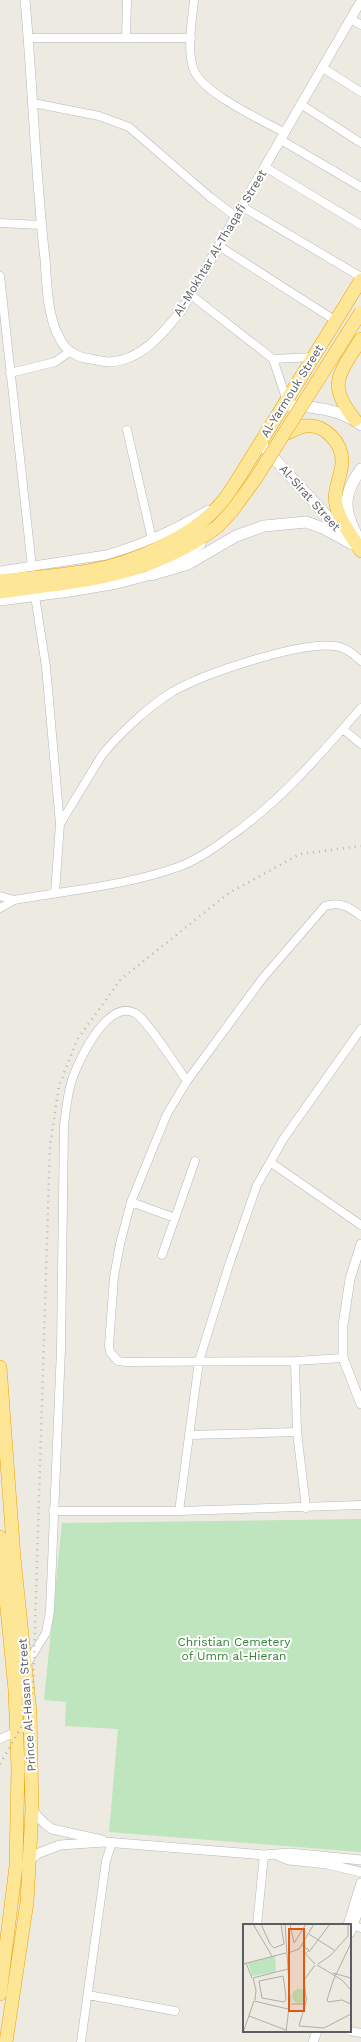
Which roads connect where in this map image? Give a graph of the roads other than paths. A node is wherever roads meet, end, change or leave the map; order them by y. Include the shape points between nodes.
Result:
1 (26, 0) edge
2 (127, 0) edge
3 (194, 0) edge
4 (361, 1) edge
5 (351, 19) junction
6 (361, 25) edge
7 (29, 38) junction
8 (126, 38) junction
9 (191, 38) junction
10 (323, 68) junction
11 (361, 92) edge
12 (34, 103) junction
13 (302, 105) junction
14 (283, 137) junction
15 (361, 143) edge
16 (265, 167) junction
17 (361, 187) edge
18 (241, 206) junction
19 (235, 216) junction
20 (0, 223) edge
21 (41, 224) junction
22 (361, 226) edge
23 (218, 246) junction
24 (0, 276) edge
25 (361, 279) edge
26 (191, 295) junction
27 (361, 312) edge
28 (336, 321) junction
29 (361, 339) edge
30 (69, 352) junction
31 (314, 357) junction
32 (273, 359) junction
33 (10, 373) junction
34 (286, 403) junction
35 (358, 423) edge
36 (127, 430) dead end
37 (285, 434) junction
38 (260, 443) junction
39 (361, 469) edge
40 (223, 502) junction
41 (152, 539) junction
42 (359, 548) edge
43 (177, 557) junction
44 (32, 567) junction
45 (0, 571) edge
46 (151, 575) junction
47 (0, 581) edge
48 (0, 592) edge
49 (35, 596) junction
50 (0, 601) edge
51 (361, 661) edge
52 (361, 708) edge
53 (343, 729) junction
54 (361, 744) edge
55 (60, 824) junction
56 (56, 893) junction
57 (0, 896) edge
58 (14, 900) junction
59 (0, 908) edge
60 (361, 916) edge
61 (361, 1029) edge
62 (187, 1081) junction
63 (195, 1161) dead end
64 (270, 1162) junction
65 (131, 1202) junction
66 (175, 1218) junction
67 (361, 1225) edge
68 (361, 1244) edge
69 (162, 1255) dead end
70 (343, 1358) junction
71 (199, 1361) junction
72 (295, 1361) junction
73 (0, 1367) edge
74 (361, 1404) edge
75 (297, 1432) junction
76 (189, 1434) junction
77 (361, 1505) edge
78 (306, 1508) junction
79 (179, 1511) junction
80 (53, 1512) junction
81 (0, 1537) edge
82 (26, 1664) junction
83 (30, 1722) junction
84 (18, 1731) junction
85 (0, 1738) edge
86 (32, 1810) junction
87 (109, 1842) junction
88 (264, 1855) junction
89 (277, 1855) junction
90 (30, 1860) junction
91 (361, 1860) edge
92 (361, 1872) edge
93 (361, 1882) edge
94 (361, 1904) edge
95 (257, 1924) edge
96 (352, 1927) edge
97 (1, 1979) edge
98 (0, 1994) edge
99 (88, 1995) junction
100 (175, 2011) dead end
101 (351, 2031) edge
102 (317, 2032) edge
103 (361, 2034) edge
104 (6, 2042) edge
105 (81, 2042) edge
106 (313, 2042) edge

1 - 7 street
2 - 8 street
3 - 9 street
4 - 5 street, Al-Mokhtar Al-Thaqafi Street
5 - 6 street
5 - 10 street, Al-Mokhtar Al-Thaqafi Street
7 - 8 street
7 - 12 street
8 - 9 street
9 - 14 street via 194,68 206,87
10 - 11 street
10 - 13 street, Al-Mokhtar Al-Thaqafi Street
12 - 19 street via 98,116 129,127
12 - 21 street
13 - 14 street, Al-Mokhtar Al-Thaqafi Street
13 - 15 street
14 - 16 street, Al-Mokhtar Al-Thaqafi Street
14 - 17 street
16 - 18 street, Al-Mokhtar Al-Thaqafi Street
16 - 22 street
18 - 19 street, Al-Mokhtar Al-Thaqafi Street
18 - 25 street
19 - 23 street, Al-Mokhtar Al-Thaqafi Street
20 - 21 street
21 - 30 street via 50,309 57,334
23 - 26 street, Al-Mokhtar Al-Thaqafi Street
23 - 28 street
24 - 33 street
25 - 28 highway, Al-Yarmouk Street
26 - 30 street, Al-Mokhtar Al-Thaqafi Street via 157,339 143,350 126,358 109,362 85,359
26 - 32 street
27 - 37 highway, Al-Yarmouk Street, bridge
28 - 31 highway, Al-Yarmouk Street
29 - 35 highway via 337,383 340,400
30 - 33 street via 55,362
31 - 32 street
31 - 34 highway, Al-Yarmouk Street
32 - 34 street
33 - 44 street
34 - 35 main road via 325,409
34 - 38 highway, Al-Yarmouk Street
36 - 41 street
37 - 42 highway via 304,426 320,428 333,438 341,451 342,463 336,484 336,504 341,518
37 - 43 highway, Al-Yarmouk Street, bridge via 232,511 217,527
38 - 40 highway, Al-Yarmouk Street
38 - 42 main road, Al-Sirat Street
39 - 42 main road via 351,485 346,505
40 - 41 street
40 - 47 highway, Al-Yarmouk Street via 183,536 129,560 89,571
41 - 44 street via 106,555
42 - 46 main road via 323,528 306,522 264,526 236,536 188,564
43 - 46 street, Al-Yarmouk Street
43 - 48 highway, Al-Yarmouk Street via 123,573
44 - 45 street
46 - 49 street, Al-Yarmouk Street via 117,584
49 - 50 street, Al-Yarmouk Street
49 - 55 street via 46,667
51 - 55 street via 346,649 336,646 315,646 223,670 172,692 102,755
52 - 53 street
53 - 54 street
53 - 56 street via 274,803 252,822 209,851 178,867 152,876
55 - 56 street
56 - 58 street
57 - 58 street
58 - 59 street
60 - 62 street via 345,905 325,906 262,979
61 - 64 street
62 - 65 street via 167,1114
62 - 80 street via 148,1025 134,1013 126,1011 114,1014 97,1032 72,1081 64,1125 61,1327
63 - 66 street
64 - 67 street
64 - 71 street via 257,1185
65 - 66 street
65 - 71 street via 114,1277 110,1352 118,1361 126,1362
66 - 69 street
68 - 70 street via 350,1279 343,1325
70 - 72 street
70 - 74 street
71 - 72 street
71 - 76 street
72 - 75 street
73 - 82 highway, Prince Al-Hasan Street via 14,1558
75 - 76 street
75 - 78 street
76 - 79 street
77 - 78 street
78 - 79 street
79 - 80 street
80 - 82 street via 48,1626 42,1641
81 - 84 highway, Prince Al-Hasan Street
82 - 83 highway, Prince Al-Hasan Street
83 - 84 street
83 - 86 highway, Prince Al-Hasan Street
84 - 85 street
84 - 97 highway, Prince Al-Hasan Street via 16,1866
86 - 87 street via 52,1829
86 - 90 highway, Prince Al-Hasan Street
87 - 88 street
87 - 90 street via 60,1845 39,1853
87 - 99 street
88 - 89 street
88 - 95 street
89 - 91 street via 290,1853
89 - 92 street via 289,1860 327,1864
90 - 104 highway, Prince Al-Hasan Street via 27,1902
93 - 96 street
94 - 96 street
97 - 98 highway, Prince Al-Hasan Street
99 - 100 street
99 - 105 street
101 - 103 street
102 - 106 street

